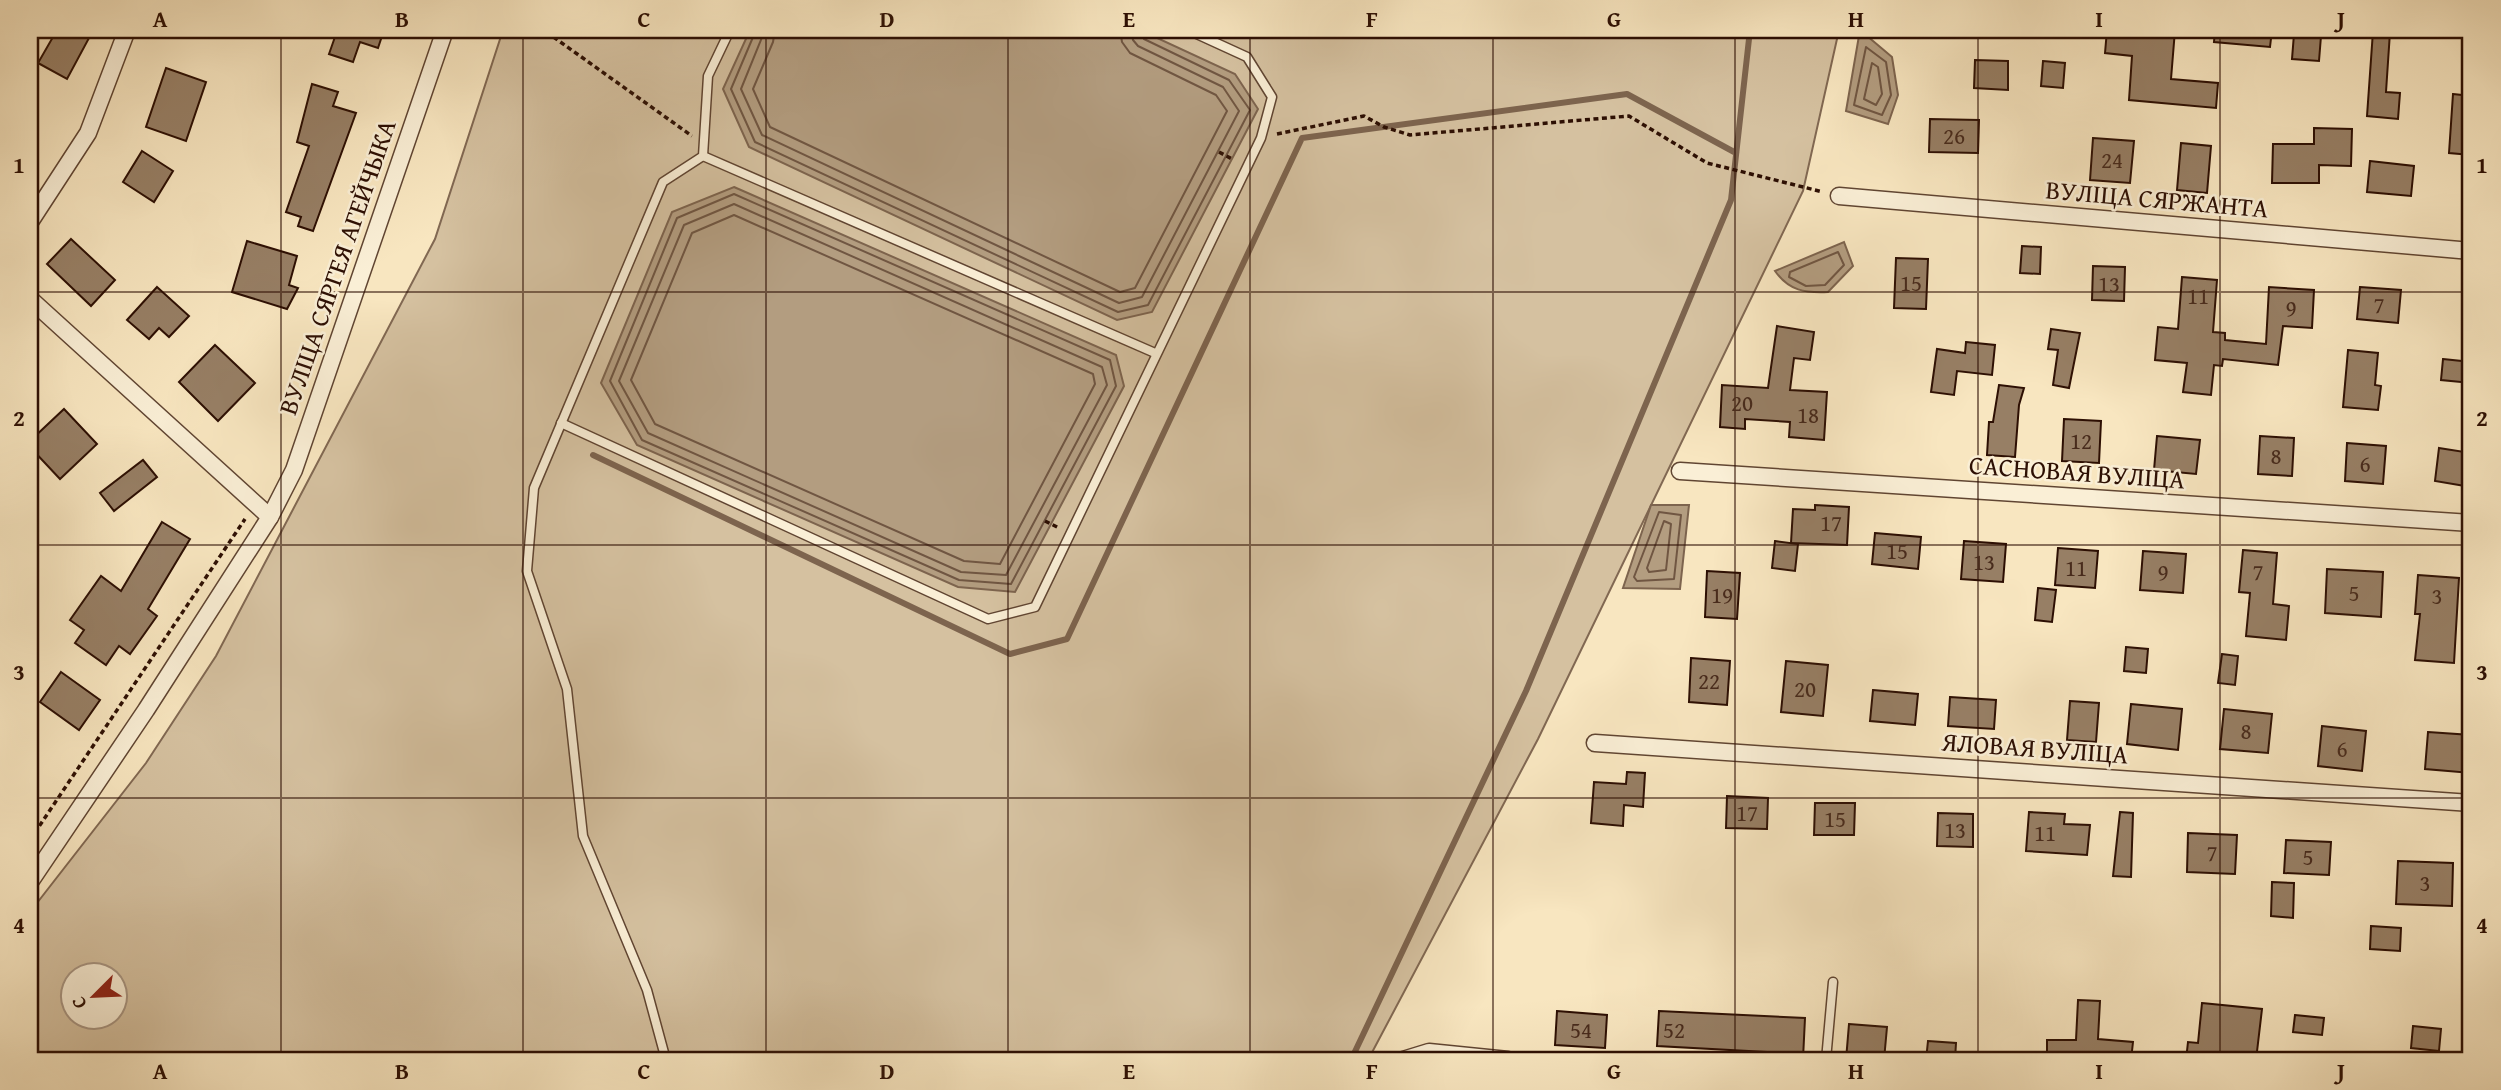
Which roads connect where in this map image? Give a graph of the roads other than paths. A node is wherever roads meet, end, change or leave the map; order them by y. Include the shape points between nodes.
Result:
1 (127, 30) edge
2 (445, 30) edge
3 (730, 30) edge
4 (1188, 30) edge
5 (703, 156) junction
6 (1839, 196) road end
7 (30, 222) edge
8 (2471, 251) edge
9 (30, 299) edge
10 (1154, 354) junction
11 (561, 423) junction
12 (1680, 471) dead end
13 (271, 517) junction
14 (2471, 523) edge
15 (1595, 743) dead end
16 (2471, 803) edge
17 (30, 882) edge
18 (1833, 982) dead end
19 (666, 1060) edge
20 (1403, 1060) edge
21 (1508, 1060) edge
22 (1826, 1060) edge

1 - 7 street via 88,133
2 - 13 street, ВУЛІЦА СЯРГЕЯ АГЕЙЧЫКА via 294,470
3 - 5 lane via 708,76
4 - 10 lane via 1247,57 1272,97 1261,138
5 - 10 lane
5 - 11 lane via 663,182
6 - 8 street, ВУЛІЦА СЯРЖАНТА
9 - 13 street
10 - 11 lane via 1035,607 988,619
11 - 19 lane via 534,488 527,571 567,689 583,836 647,990
12 - 14 street, САСНОВАЯ ВУЛІЦА
13 - 17 street, ВУЛІЦА СЯРГЕЯ АГЕЙЧЫКА
15 - 16 street, ЯЛОВАЯ ВУЛІЦА
18 - 22 lane
20 - 21 street via 1429,1052

